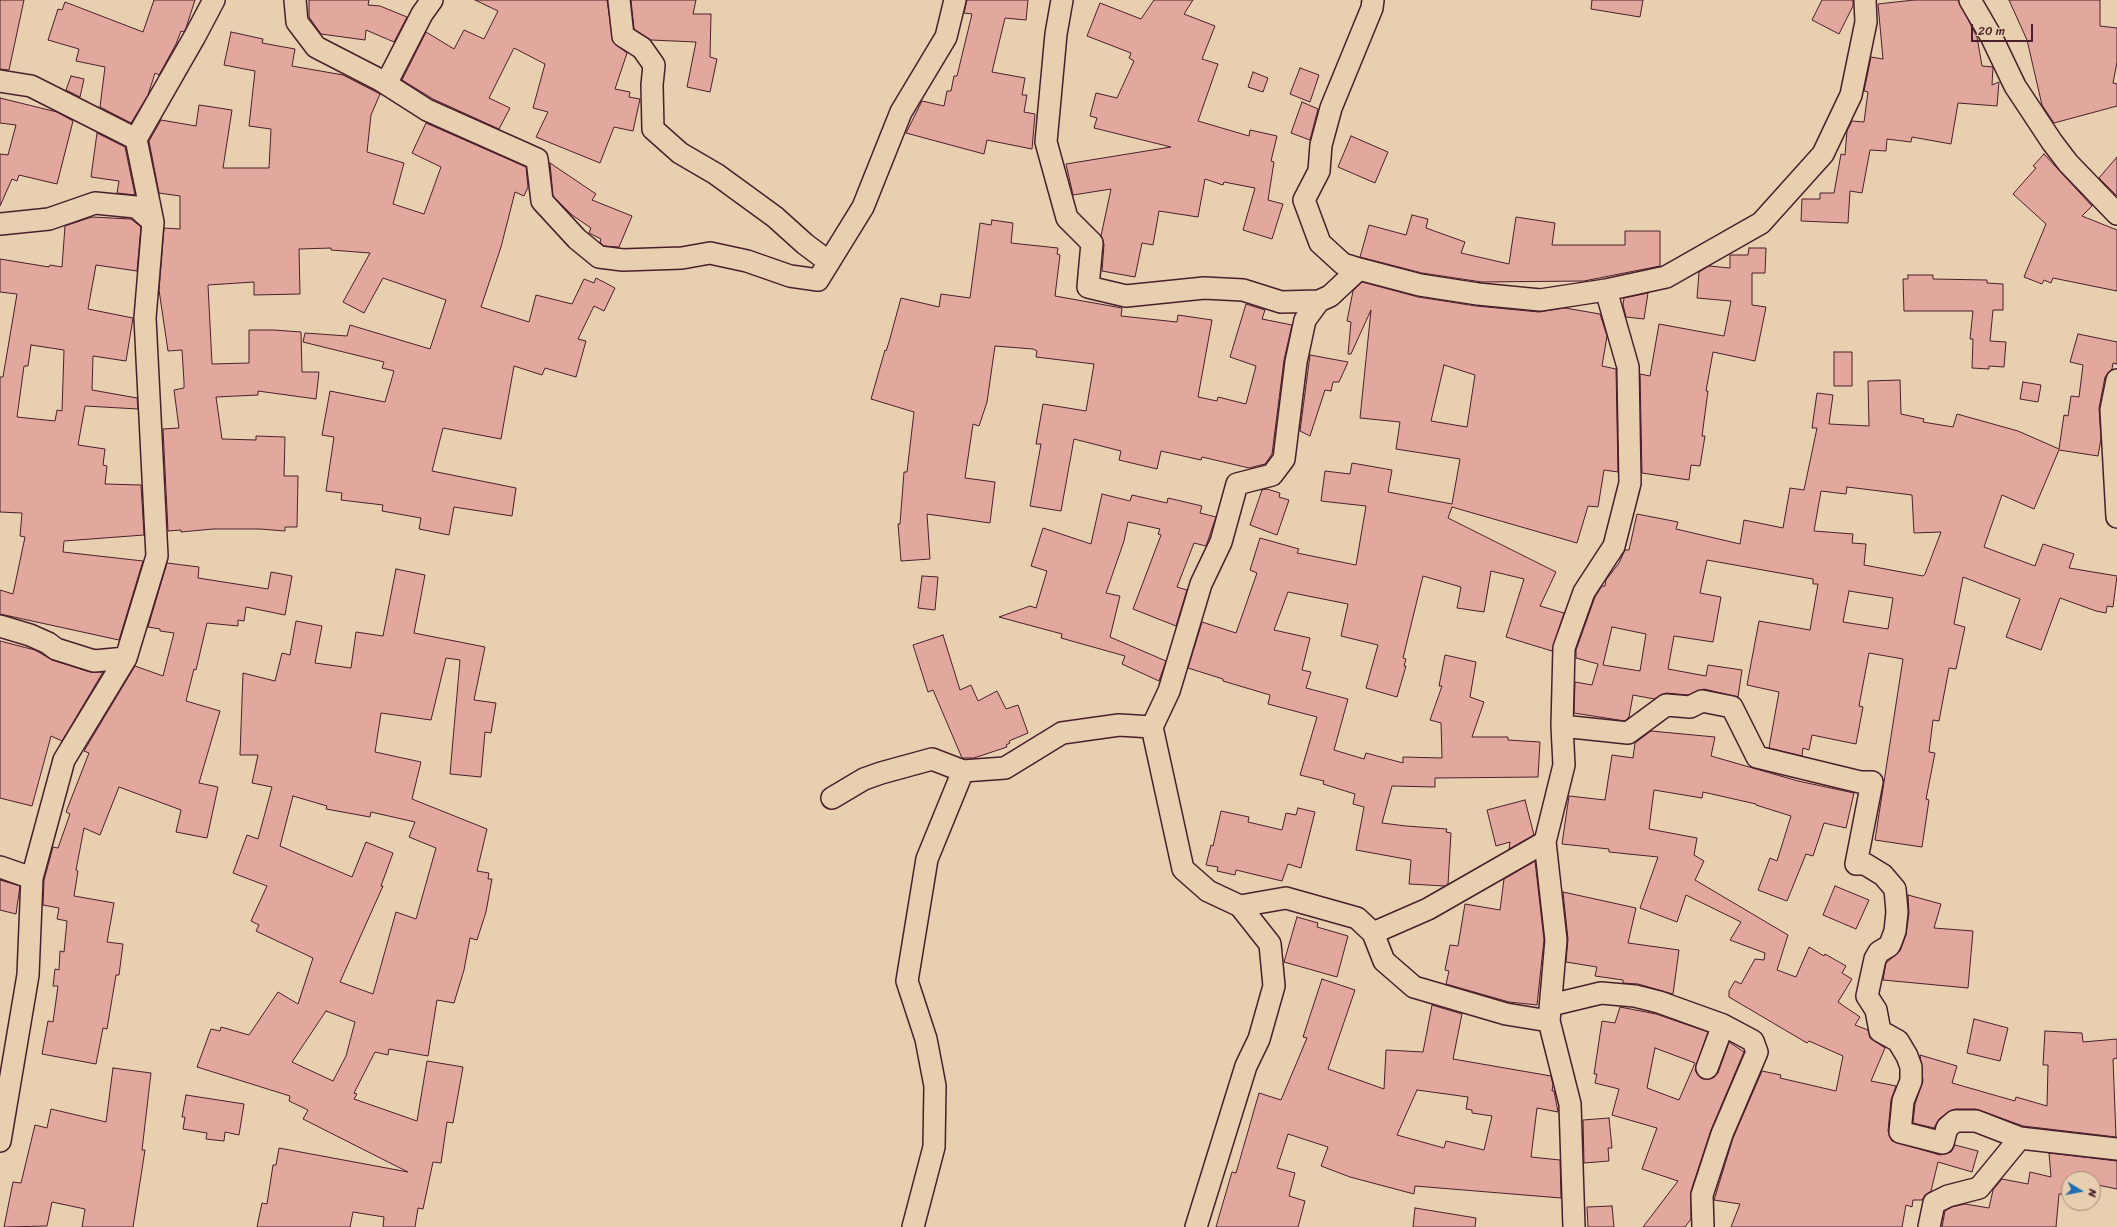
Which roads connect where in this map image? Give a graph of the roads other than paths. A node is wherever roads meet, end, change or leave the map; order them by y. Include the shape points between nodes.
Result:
1 (214, 0) edge
2 (295, 0) edge
3 (432, 0) edge
4 (619, 0) edge
5 (956, 0) edge
6 (1062, 0) edge
7 (1373, 0) edge
8 (1865, 0) edge
9 (1970, 0) edge
10 (0, 81) edge
11 (386, 84) junction
12 (136, 139) junction
13 (2117, 214) edge
14 (153, 222) junction
15 (0, 224) edge
16 (828, 262) junction
17 (1359, 269) junction
18 (1606, 290) junction
19 (1320, 301) junction
20 (2117, 380) edge
21 (2117, 517) edge
22 (0, 626) edge
23 (126, 658) junction
24 (1562, 726) junction
25 (1152, 727) junction
26 (963, 771) junction
27 (832, 798) dead end
28 (1545, 842) junction
29 (0, 867) edge
30 (32, 878) junction
31 (1240, 906) junction
32 (1373, 933) junction
33 (1550, 1013) junction
34 (1723, 1025) junction
35 (1707, 1068) dead end
36 (2020, 1138) junction
37 (0, 1141) edge
38 (2117, 1149) edge
39 (913, 1227) edge
40 (1196, 1227) edge
41 (1574, 1227) edge
42 (1702, 1227) edge
43 (1929, 1227) edge

1 - 12 street
2 - 11 street via 297,22 316,47
3 - 11 street via 422,14
4 - 16 street via 623,36 642,48 654,64 653,129 680,153 716,174 775,217
5 - 16 street via 946,37 901,112 863,207
6 - 19 street via 1056,34 1046,142 1067,218 1092,243 1088,288 1126,296 1204,288 1243,290 1282,302
7 - 17 street via 1331,108 1321,145 1319,171 1304,200 1320,243 1343,264
8 - 18 street via 1866,22 1851,95 1823,154 1761,223 1666,277
9 - 13 street via 2015,86 2052,142 2068,164
10 - 12 street via 30,86
11 - 16 street via 427,110 537,159 542,200 577,239 599,257 623,260 682,258 710,254 747,261 790,276 818,280
12 - 14 street
14 - 15 street via 136,207 95,203 49,219
14 - 23 street via 145,318 157,556
17 - 18 street via 1420,285 1540,300
17 - 19 street via 1330,296
18 - 24 street via 1628,367 1630,483 1614,546 1584,592 1564,648
19 - 25 street via 1305,320 1296,362 1284,459 1272,475 1236,484 1220,542 1201,584 1169,691
20 - 21 street via 2110,410
22 - 23 street via 30,635 56,649 94,661
23 - 30 street via 64,760
24 - 28 street via 1564,765
24 - 36 street via 1628,733 1666,705 1690,707 1702,701 1732,707 1757,757 1860,782 1872,782 1856,864 1865,864 1883,875 1894,890 1897,912 1895,931 1892,942 1879,952 1875,959 1867,996 1876,1010 1880,1031 1898,1041 1911,1067 1911,1080 1903,1101 1900,1132 1943,1143 1947,1128 1955,1121 1976,1121
25 - 26 street via 1119,725 1062,733 1005,768
25 - 31 street via 1183,869 1208,891
26 - 27 street via 932,759 881,772
26 - 39 street via 927,859 907,981 926,1039 935,1086 934,1147
28 - 32 street via 1428,909
28 - 33 street via 1556,940
29 - 30 street
30 - 37 street via 28,975
31 - 32 street via 1286,898 1357,918
31 - 40 street via 1270,944 1274,986 1259,1039 1246,1066
32 - 33 street via 1384,961 1414,987 1506,1014
33 - 34 street via 1601,993 1635,996 1660,1002
33 - 41 street via 1570,1104
34 - 35 street
34 - 42 street via 1753,1041 1757,1052 1722,1134 1702,1195
36 - 38 street
36 - 43 street via 1979,1188 1948,1196 1934,1203

